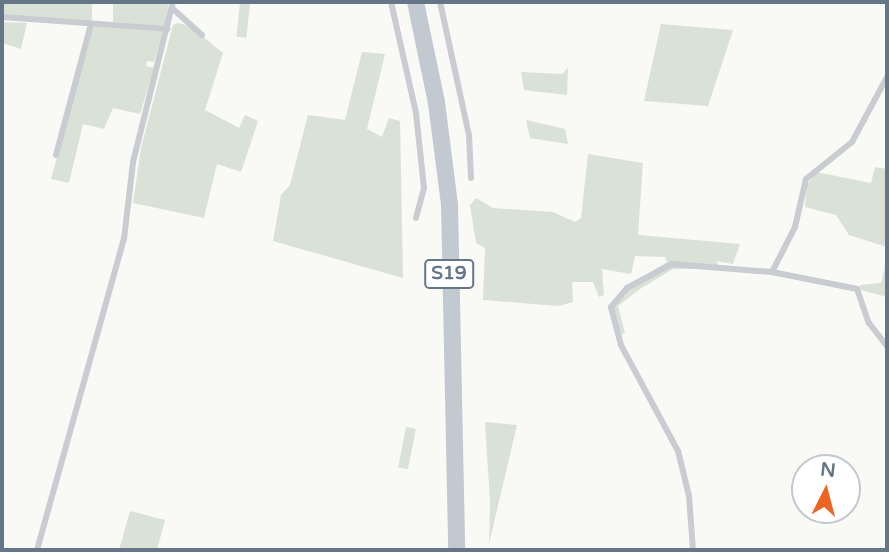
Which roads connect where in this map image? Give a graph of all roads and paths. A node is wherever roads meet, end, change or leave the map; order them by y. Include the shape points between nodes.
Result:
1 (391, 2) edge
2 (412, 2) edge
3 (419, 2) edge
4 (440, 2) edge
5 (173, 5) edge
6 (2, 18) edge
7 (91, 24) junction
8 (168, 29) junction
9 (202, 35) dead end
10 (887, 77) edge
11 (56, 155) dead end
12 (471, 178) dead end
13 (415, 218) dead end
14 (772, 272) junction
15 (887, 346) edge
16 (37, 550) edge
17 (453, 550) edge
18 (460, 550) edge
19 (693, 550) edge

1 - 13 street via 416,113 424,188
2 - 17 highway, S19 via 431,91 446,205
3 - 18 highway, S19 via 440,102 453,205
4 - 12 street via 469,135
5 - 8 street
5 - 9 street
6 - 7 street
7 - 8 street
7 - 11 street
8 - 16 street via 133,162 124,239
10 - 14 street via 853,140 806,179 795,228
14 - 15 street via 851,285 869,323
14 - 19 street via 672,264 627,288 611,307 621,345 677,451 689,496

